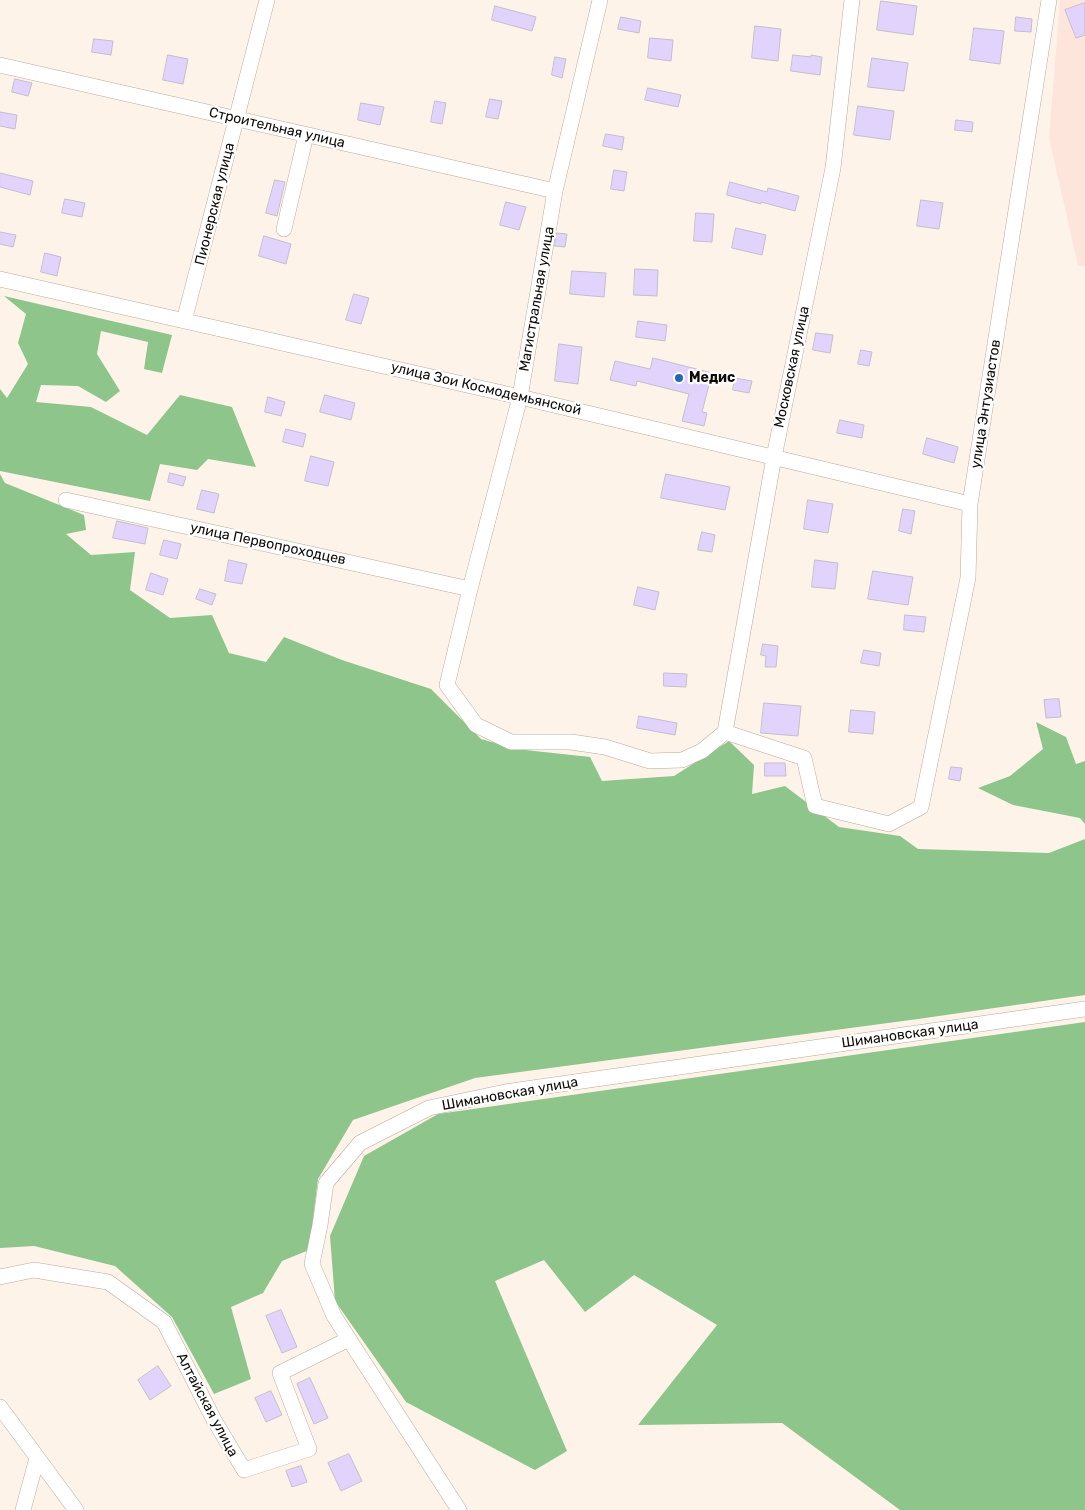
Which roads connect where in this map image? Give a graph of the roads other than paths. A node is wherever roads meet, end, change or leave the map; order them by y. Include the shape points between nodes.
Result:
1 (267, 0) edge
2 (600, 0) edge
3 (852, 0) edge
4 (1049, 0) edge
5 (0, 65) edge
6 (237, 118) junction
7 (306, 136) junction
8 (555, 191) junction
9 (284, 229) dead end
10 (0, 279) edge
11 (184, 321) junction
12 (520, 397) junction
13 (774, 457) junction
14 (66, 500) dead end
15 (970, 504) junction
16 (470, 589) junction
17 (725, 732) junction
18 (1085, 1009) edge
19 (0, 1277) edge
20 (349, 1338) junction
21 (0, 1407) edge
22 (38, 1458) junction
23 (23, 1510) edge
24 (76, 1510) edge
25 (459, 1510) edge

1 - 6 street, Пионерская улица
2 - 8 street, Магистральная улица
3 - 13 street, Московская улица via 833,168
4 - 15 street, улица Энтузиастов
5 - 6 street, Строительная улица
6 - 7 street, Строительная улица
6 - 11 street, Пионерская улица
7 - 8 street, Строительная улица
7 - 9 street
8 - 12 street, Магистральная улица
10 - 11 street, улица Зои Космодемьянской
11 - 12 street, улица Зои Космодемьянской
12 - 13 street, улица Зои Космодемьянской
12 - 16 street, Магистральная улица
13 - 15 street, улица Зои Космодемьянской
13 - 17 street, Московская улица
14 - 16 street, улица Первопроходцев
15 - 17 street, улица Энтузиастов via 968,578 921,807 890,824 815,806 804,758
16 - 17 street, Магистральная улица via 447,684 476,725 511,742 571,742 605,747 650,761 682,760 702,751
18 - 20 street, Шимановская улица via 505,1092 429,1108 360,1143 326,1184 312,1264 334,1316
19 - 20 street, Алтайская улица via 34,1270 108,1282 164,1322 214,1420 244,1470 309,1449 280,1373
20 - 25 street, Шимановская улица
21 - 22 street
22 - 23 street
22 - 24 street

